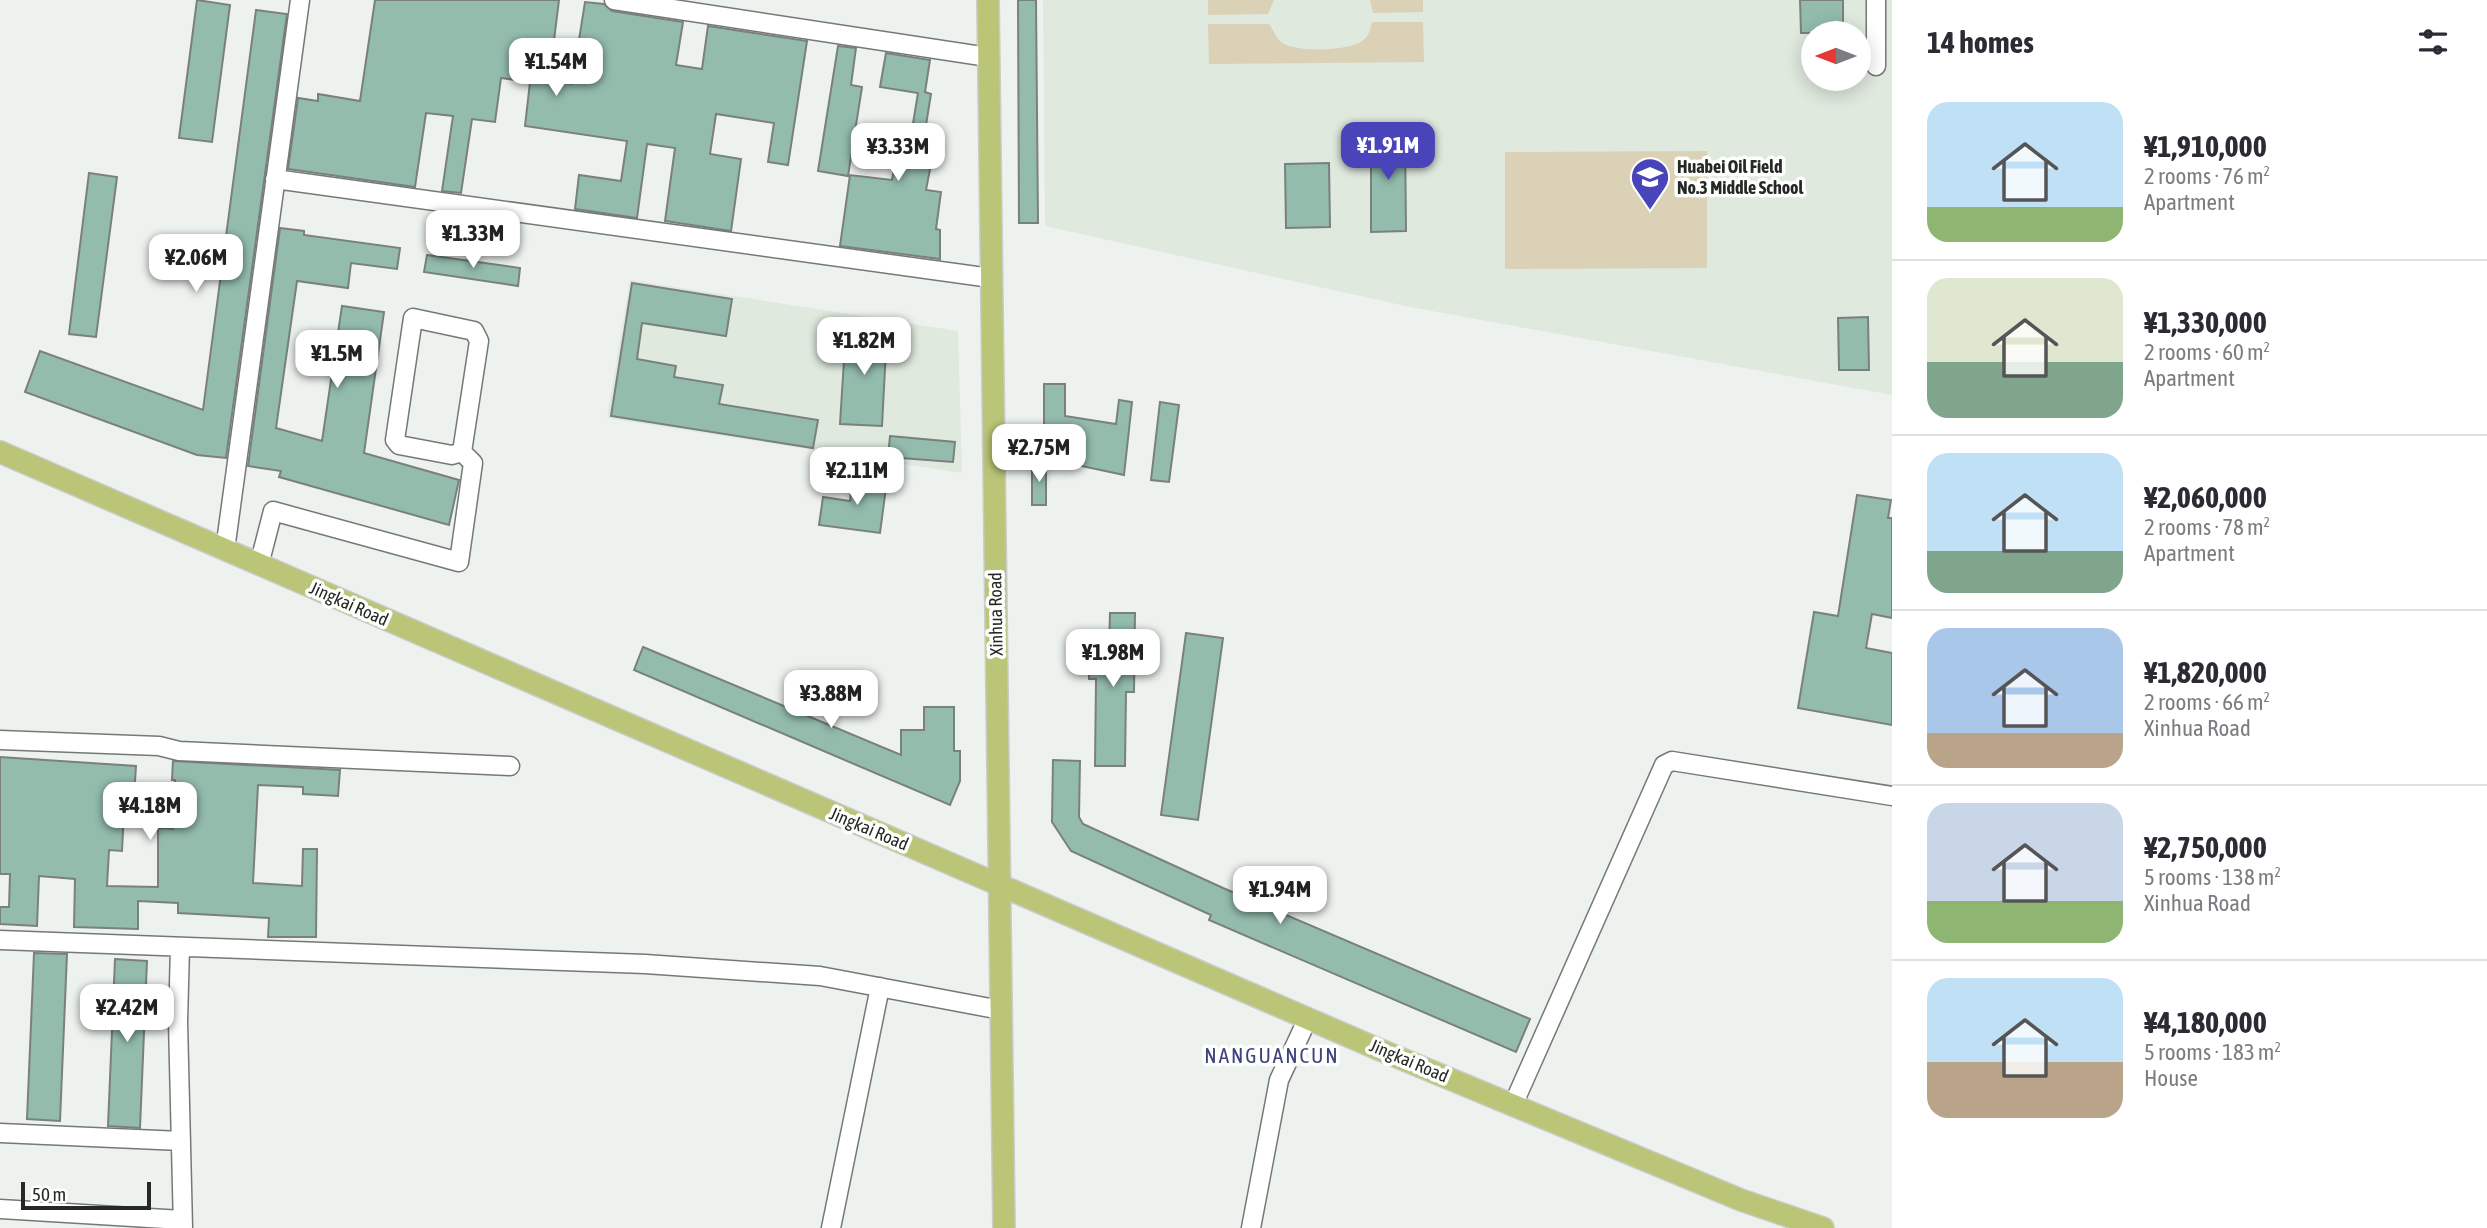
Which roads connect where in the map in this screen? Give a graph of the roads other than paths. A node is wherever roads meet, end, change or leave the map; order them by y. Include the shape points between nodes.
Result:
1 (300, 0) edge
2 (614, 0) edge
3 (988, 0) edge
4 (1876, 0) edge
5 (988, 57) junction
6 (1876, 66) dead end
7 (275, 179) junction
8 (991, 278) junction
9 (0, 452) edge
10 (462, 452) junction
11 (225, 550) junction
12 (259, 565) junction
13 (0, 740) edge
14 (510, 766) dead end
15 (1892, 796) edge
16 (999, 886) junction
17 (0, 940) edge
18 (180, 947) junction
19 (880, 987) junction
20 (1001, 1010) junction
21 (1308, 1018) junction
22 (1513, 1105) junction
23 (0, 1133) edge
24 (181, 1141) junction
25 (1741, 1200) junction
26 (0, 1209) edge
27 (183, 1224) edge
28 (831, 1228) edge
29 (1004, 1228) edge
30 (1251, 1228) edge
31 (1789, 1228) edge
32 (1823, 1228) edge

1 - 7 street
2 - 5 street
3 - 5 main road, Xinhua Road
4 - 6 street
5 - 8 main road, Xinhua Road
7 - 8 street
7 - 11 street
8 - 16 main road, Xinhua Road
9 - 11 main road, Jingkai Road
10 - 10 street via 479,341 474,331 413,318 395,440 399,445 452,455
10 - 12 street via 473,463 459,562 272,510
11 - 12 main road, Jingkai Road
12 - 16 main road, Jingkai Road
13 - 14 street
15 - 22 street via 1672,761 1664,765
16 - 20 main road, Xinhua Road
16 - 21 main road, Jingkai Road
17 - 18 street
18 - 19 street via 645,964 820,976
18 - 24 street
19 - 20 street
19 - 28 street
20 - 29 main road, Xinhua Road
21 - 22 main road, Jingkai Road
21 - 30 street via 1279,1080
22 - 25 main road, Jingkai Road
23 - 24 street
24 - 27 street
25 - 31 main road
25 - 32 main road
26 - 27 street

